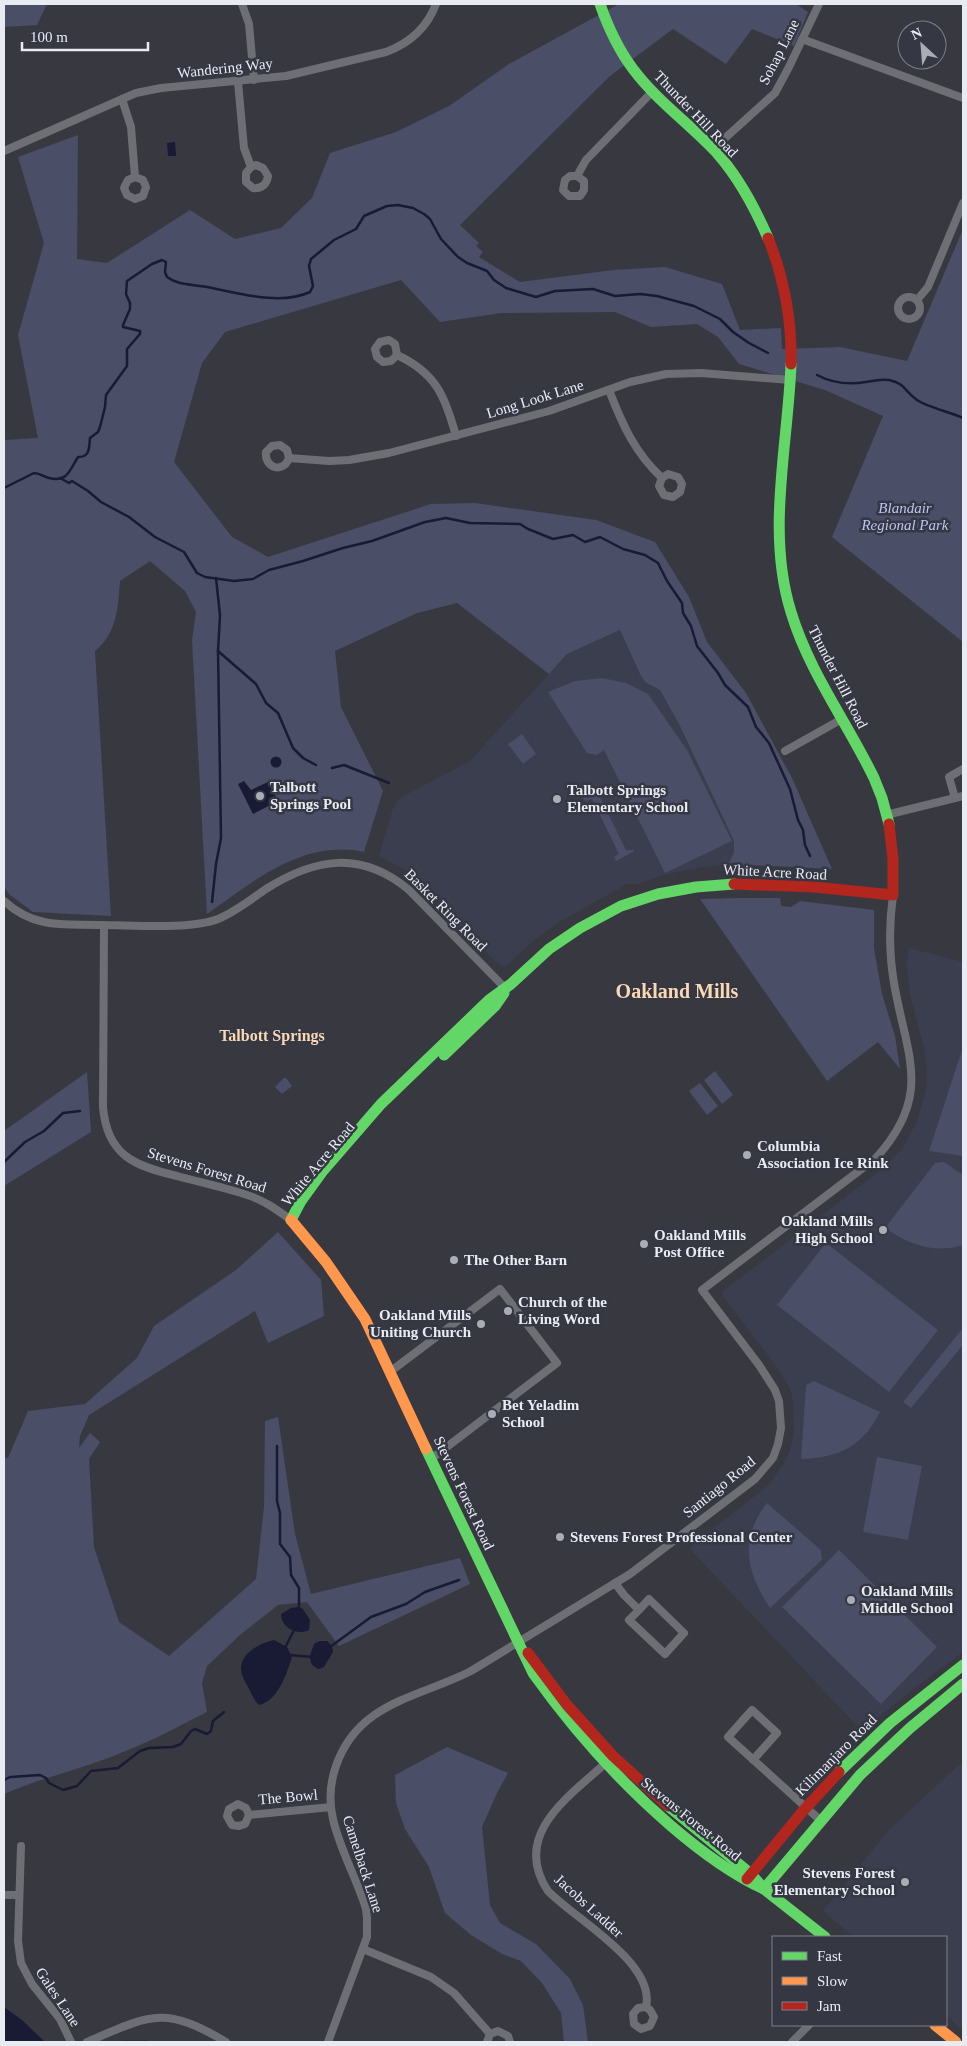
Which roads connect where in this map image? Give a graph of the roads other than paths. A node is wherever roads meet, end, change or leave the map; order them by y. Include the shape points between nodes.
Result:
1 (242, 4) edge
2 (436, 4) edge
3 (600, 4) edge
4 (819, 4) edge
5 (802, 39) junction
6 (254, 80) junction
7 (238, 82) junction
8 (653, 91) junction
9 (963, 98) edge
10 (122, 99) junction
11 (713, 149) junction
12 (4, 151) edge
13 (251, 167) dead end
14 (577, 176) dead end
15 (134, 177) dead end
16 (963, 203) edge
17 (917, 300) dead end
18 (397, 355) dead end
19 (790, 380) junction
20 (609, 390) junction
21 (456, 436) junction
22 (289, 458) dead end
23 (662, 478) dead end
24 (842, 719) junction
25 (785, 751) dead end
26 (963, 770) edge
27 (959, 797) edge
28 (886, 815) junction
29 (893, 895) junction
30 (4, 901) edge
31 (104, 925) junction
32 (506, 989) junction
33 (291, 1220) junction
34 (702, 1290) joint
35 (390, 1370) junction
36 (431, 1459) junction
37 (615, 1583) junction
38 (639, 1610) junction
39 (519, 1642) junction
40 (963, 1665) edge
41 (963, 1684) edge
42 (613, 1756) junction
43 (753, 1760) junction
44 (604, 1764) junction
45 (331, 1807) junction
46 (806, 1807) junction
47 (249, 1815) dead end
48 (820, 1820) junction
49 (20, 1846) dead end
50 (748, 1877) junction
51 (764, 1889) junction
52 (4, 1895) edge
53 (19, 1895) junction
54 (825, 1936) edge
55 (363, 1949) junction
56 (646, 2008) dead end
57 (808, 2026) edge
58 (936, 2026) edge
59 (489, 2038) edge
60 (71, 2042) edge
61 (87, 2042) edge
62 (226, 2042) edge
63 (328, 2042) edge
64 (510, 2042) edge
65 (792, 2042) edge
66 (956, 2042) edge

1 - 6 street via 249,24
2 - 6 street, Wandering Way via 414,37 396,48 320,68
3 - 8 street, Thunder Hill Road via 624,55
4 - 5 street, Sohap Lane
5 - 9 street
5 - 11 street, Sohap Lane via 775,93
6 - 7 street, Wandering Way
7 - 10 street, Wandering Way via 161,88
7 - 13 street via 244,148
8 - 11 street, Thunder Hill Road
8 - 14 street via 586,160
10 - 12 street, Wandering Way
10 - 15 street via 131,127
11 - 19 street, Thunder Hill Road via 747,196 774,254 788,316
16 - 17 street via 928,287
18 - 21 street via 417,366 436,385 448,406
19 - 20 street, Long Look Lane via 680,373 651,377
19 - 24 street, Thunder Hill Road via 779,525 781,571 797,633
20 - 21 street, Long Look Lane via 549,411
20 - 23 street via 633,444
21 - 22 street, Long Look Lane via 349,460
24 - 25 street
24 - 28 street, Thunder Hill Road via 875,782
26 - 27 street via 949,777
27 - 28 street
28 - 29 street, Thunder Hill Road via 892,852
29 - 32 street, White Acre Road via 751,883 674,889 615,909 586,924 545,953
29 - 34 street, Thunder Hill Road via 891,960 912,1074 909,1100 897,1131 876,1158
30 - 31 street via 20,913 44,922
31 - 32 street, Basket Ring Road via 205,923 231,912 298,871 319,864 349,862 394,877
31 - 33 street, Stevens Forest Road via 102,1107 110,1138 122,1154 142,1166 258,1198
32 - 33 street, White Acre Road via 495,1006 365,1132 302,1211
33 - 35 street, Stevens Forest Road via 350,1294
34 - 37 street, Santiago Road via 775,1390 781,1415 778,1444 773,1458 755,1479
35 - 36 street, Stevens Forest Road
35 - 36 street via 500,1289 557,1363
36 - 39 street, Stevens Forest Road
37 - 38 street
37 - 39 street, Santiago Road
38 - 38 street via 649,1600 684,1634 665,1654 629,1620
39 - 42 street, Stevens Forest Road via 567,1705
39 - 44 street, Stevens Forest Road via 533,1673 554,1704
39 - 45 street, Camelback Lane via 471,1671 387,1705 366,1720 349,1738 340,1756 334,1773
40 - 46 street, Kilimanjaro Road via 878,1732
41 - 48 street, Kilimanjaro Road via 862,1773
42 - 44 street, Jacobs Ladder
42 - 50 street, Stevens Forest Road
43 - 43 street via 728,1737 752,1710 777,1733
43 - 46 street
44 - 50 street, Stevens Forest Road via 676,1830
44 - 56 street, Jacobs Ladder via 549,1817 536,1841 536,1866 552,1895 629,1960 647,1992
45 - 47 street, The Bowl
45 - 55 street, Camelback Lane via 366,1909 367,1937
46 - 48 street
46 - 50 street, Kilimanjaro Road
48 - 51 street, Kilimanjaro Road
49 - 53 street, Gales Lane
50 - 51 street, Stevens Forest Road
51 - 54 street, Stevens Forest Road
52 - 53 street
53 - 60 street, Gales Lane via 21,1963 32,1984 60,2019
55 - 59 street via 437,1980 454,1993
55 - 63 street, Camelback Lane
57 - 65 street
58 - 66 street
59 - 64 street via 494,2032 502,2031
61 - 62 street via 133,2022 163,2017 195,2025

